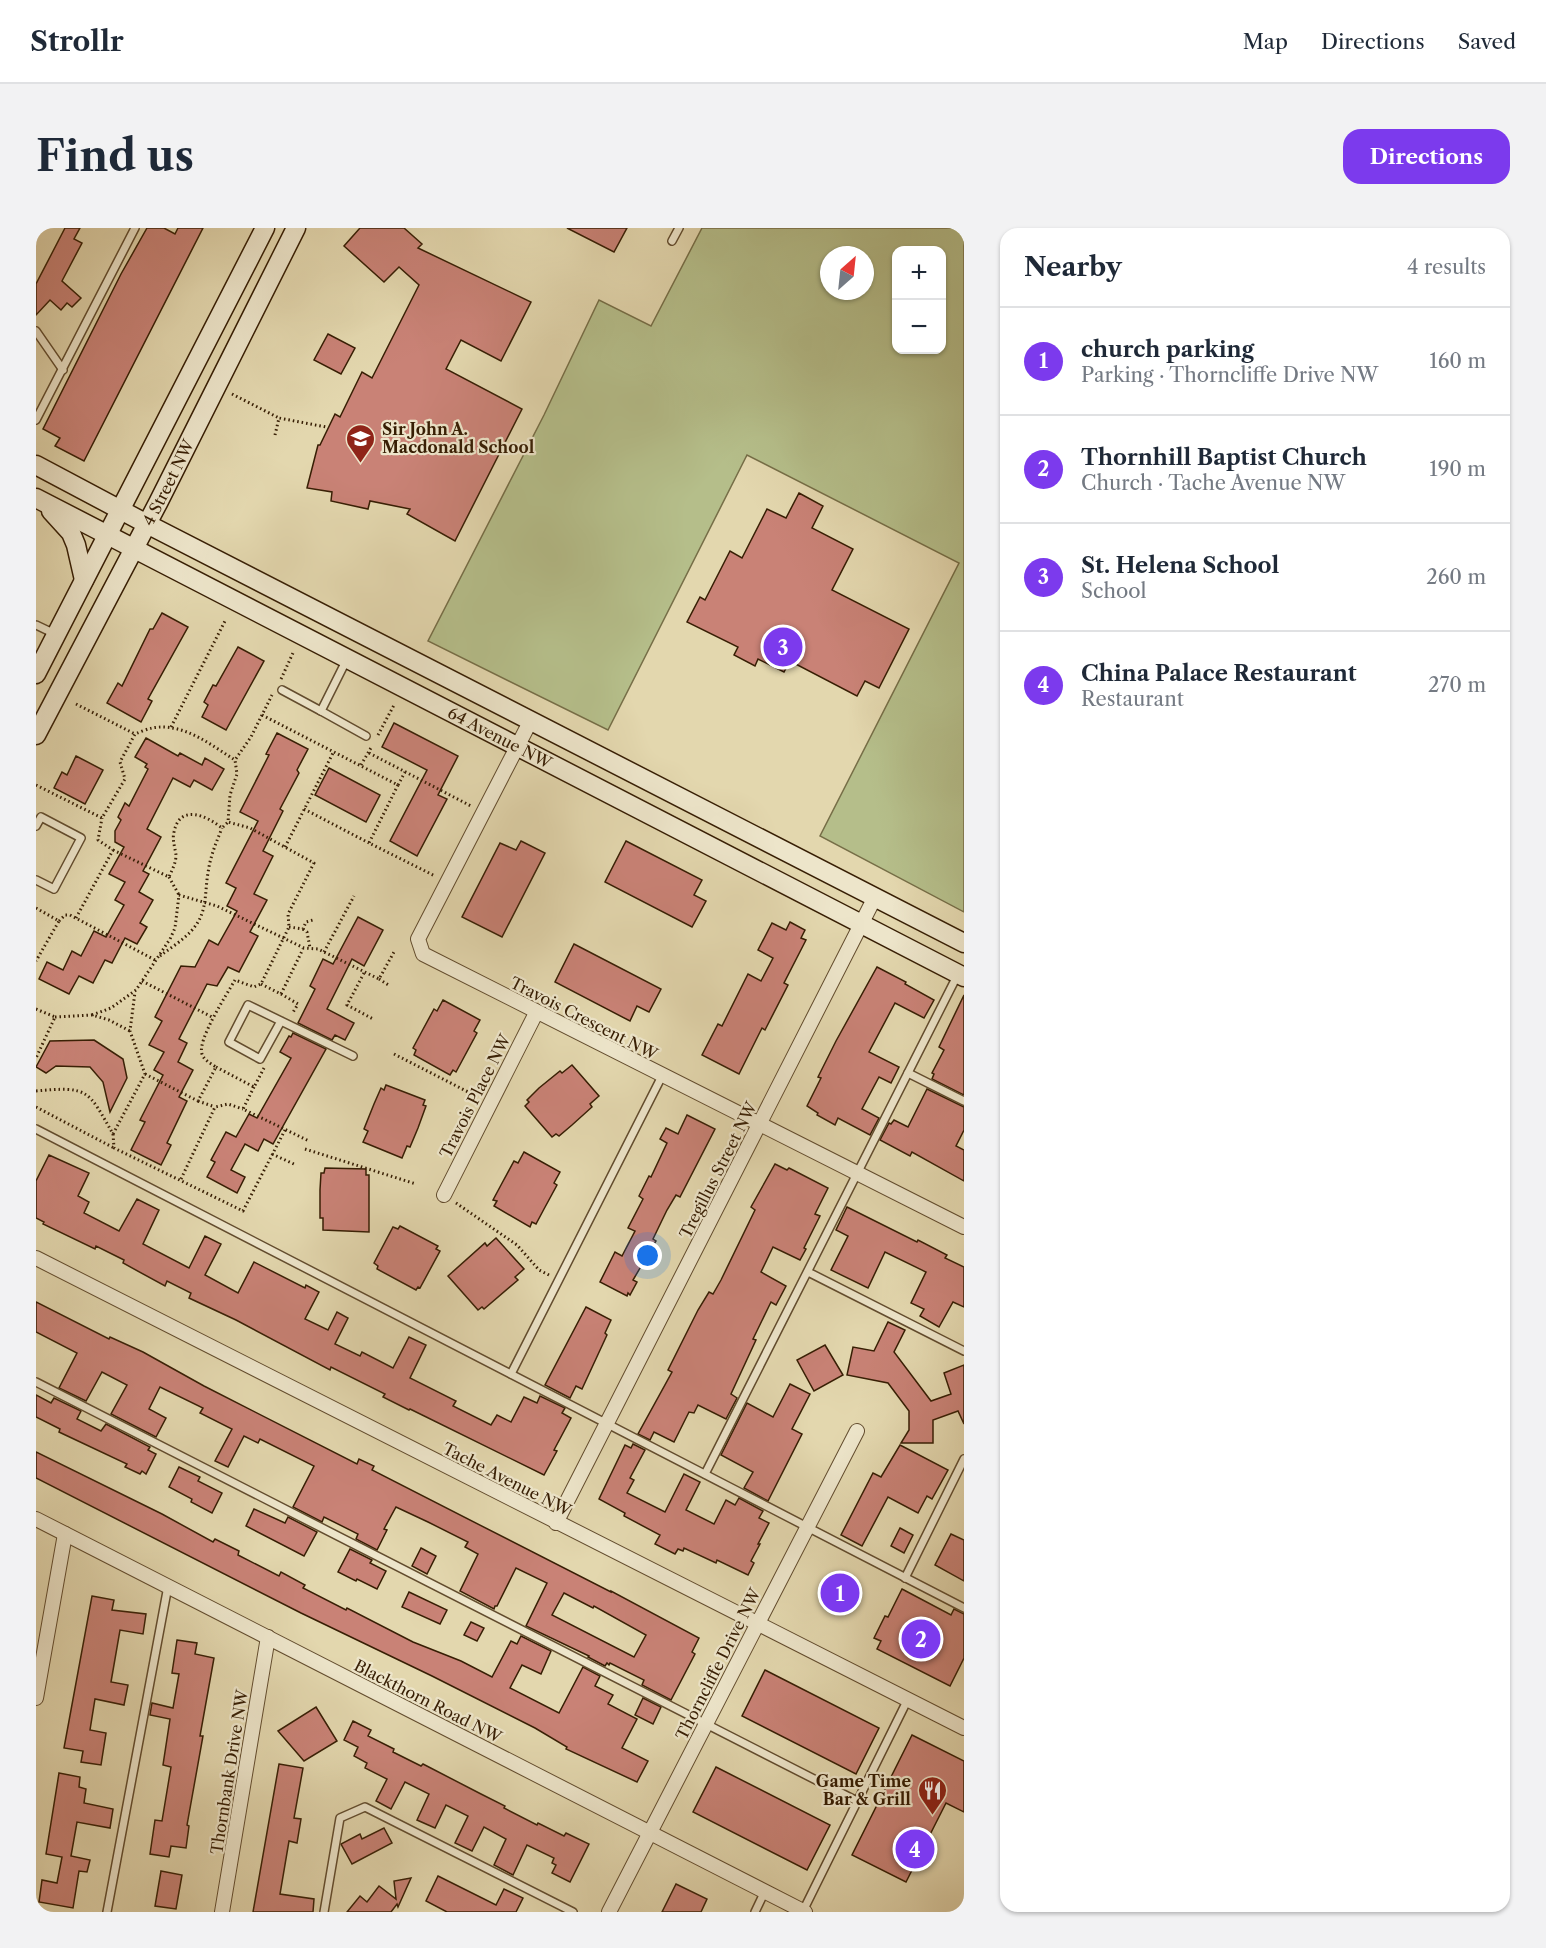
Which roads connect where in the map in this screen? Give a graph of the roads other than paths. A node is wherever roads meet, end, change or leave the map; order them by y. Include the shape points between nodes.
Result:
1 (135, 228) edge
2 (265, 228) edge
3 (296, 228) edge
4 (679, 228) edge
5 (672, 241) dead end
6 (36, 331) edge
7 (63, 370) junction
8 (36, 420) edge
9 (36, 465) edge
10 (39, 500) edge
11 (121, 510) junction
12 (147, 524) junction
13 (108, 535) junction
14 (134, 548) junction
15 (84, 580) junction
16 (36, 625) edge
17 (57, 635) junction
18 (347, 659) junction
19 (36, 674) edge
20 (280, 687) road end
21 (321, 711) junction
22 (531, 720) junction
23 (36, 735) edge
24 (366, 736) dead end
25 (518, 746) junction
26 (36, 826) edge
27 (36, 880) edge
28 (875, 897) junction
29 (861, 925) junction
30 (964, 943) edge
31 (961, 975) edge
32 (536, 1012) junction
33 (280, 1021) junction
34 (353, 1056) dead end
35 (908, 1073) junction
36 (662, 1076) junction
37 (964, 1101) edge
38 (760, 1125) junction
39 (36, 1129) edge
40 (856, 1174) junction
41 (444, 1195) road end
42 (964, 1227) edge
43 (36, 1258) edge
44 (808, 1272) junction
45 (964, 1351) edge
46 (511, 1374) junction
47 (36, 1382) edge
48 (606, 1423) junction
49 (857, 1431) dead end
50 (964, 1459) edge
51 (705, 1474) junction
52 (36, 1519) edge
53 (556, 1523) junction
54 (806, 1527) junction
55 (65, 1534) junction
56 (905, 1578) junction
57 (168, 1586) junction
58 (964, 1608) edge
59 (756, 1624) junction
60 (268, 1637) junction
61 (41, 1640) edge
62 (36, 1698) edge
63 (907, 1701) junction
64 (706, 1724) junction
65 (964, 1728) edge
66 (858, 1801) junction
67 (650, 1833) junction
68 (765, 1891) junction
69 (107, 1912) edge
70 (222, 1912) edge
71 (324, 1912) edge
72 (573, 1912) edge
73 (609, 1912) edge
74 (755, 1912) edge
75 (804, 1912) edge

1 - 7 lane
2 - 11 main road, 4 Street NW
3 - 12 main road, 4 Street NW
4 - 5 lane
6 - 7 lane
7 - 8 lane
9 - 11 main road, 64 Avenue NW
10 - 13 main road, 64 Avenue NW
10 - 15 main road via 71,533
11 - 12 main road, 64 Avenue NW
11 - 13 main road, 4 Street NW
12 - 14 main road, 4 Street NW
12 - 22 main road, 64 Avenue NW
13 - 14 main road, 64 Avenue NW
13 - 15 main road, 4 Street NW
14 - 18 main road, 64 Avenue NW
14 - 23 main road, 4 Street NW
15 - 17 main road, 4 Street NW
16 - 17 lane
17 - 19 main road, 4 Street NW
18 - 21 lane
18 - 25 main road, 64 Avenue NW
20 - 21 lane
21 - 24 lane
22 - 25 street, Travois Crescent NW
22 - 28 main road, 64 Avenue NW
25 - 29 main road, 64 Avenue NW
25 - 32 street, Travois Crescent NW via 418,939 423,954
26 - 27 lane via 41,817 81,838 54,889
28 - 29 street, Tregillus Street NW
28 - 30 main road, 64 Avenue NW
29 - 31 main road, 64 Avenue NW
29 - 38 street, Tregillus Street NW
31 - 35 lane
32 - 36 street, Travois Crescent NW
32 - 41 street, Travois Place NW
33 - 33 lane via 248,1005 229,1042 260,1059
33 - 34 lane
35 - 37 lane
35 - 40 lane
36 - 38 street, Travois Crescent NW
36 - 46 lane
38 - 40 street, Travois Crescent NW
38 - 48 street, Tregillus Street NW
39 - 46 lane
40 - 42 street, Travois Crescent NW
40 - 44 lane
43 - 53 street, Tache Avenue NW
44 - 45 lane
44 - 51 lane
46 - 48 lane
47 - 64 lane
48 - 51 lane
48 - 53 street, Tregillus Street NW
49 - 54 street, Thorncliffe Drive NW
50 - 56 lane
51 - 54 lane
52 - 55 street, Blackthorn Road NW
53 - 59 street, Tache Avenue NW
54 - 56 lane
54 - 59 street, Thorncliffe Drive NW
55 - 57 street, Blackthorn Road NW
55 - 61 street
56 - 58 lane
57 - 60 street, Blackthorn Road NW
57 - 69 lane
59 - 63 street, Tache Avenue NW
59 - 64 street, Thorncliffe Drive NW
60 - 67 street, Blackthorn Road NW
60 - 70 street, Thornbank Drive NW
61 - 62 street
63 - 65 street, Tache Avenue NW
63 - 66 lane
64 - 66 lane
64 - 67 street, Thorncliffe Drive NW
66 - 75 lane
67 - 68 street, Blackthorn Road NW
67 - 73 street, Thorncliffe Drive NW
68 - 74 lane
68 - 75 street, Blackthorn Road NW
71 - 72 lane via 340,1818 364,1807

